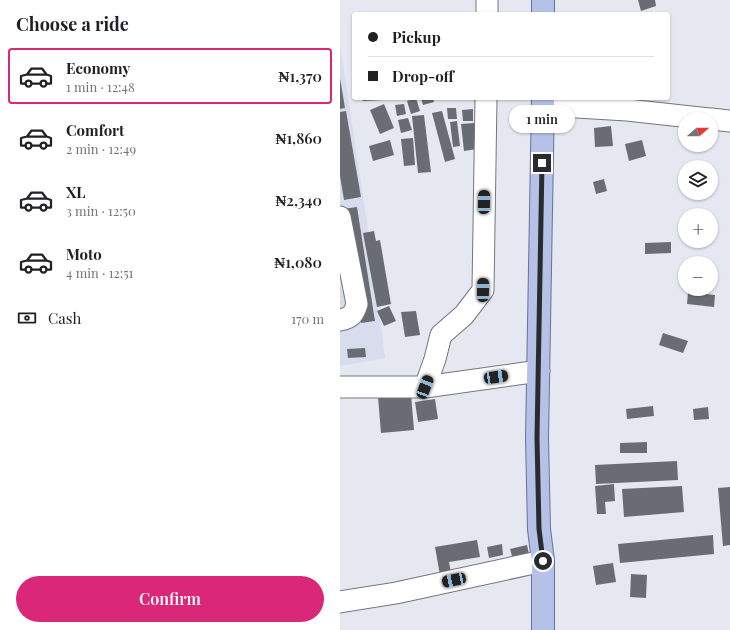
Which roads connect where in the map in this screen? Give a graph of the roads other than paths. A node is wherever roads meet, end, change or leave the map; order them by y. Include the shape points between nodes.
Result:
1 (487, 0) edge
2 (543, 0) edge
3 (487, 12) edge
4 (543, 12) edge
5 (486, 100) edge
6 (543, 101) edge
7 (678, 116) edge
8 (718, 120) edge
9 (730, 121) edge
10 (340, 217) edge
11 (340, 320) edge
12 (539, 371) junction
13 (340, 387) edge
14 (425, 387) junction
15 (543, 561) junction
16 (340, 602) edge
17 (543, 630) edge

1 - 3 street
2 - 4 main road
5 - 14 street via 483,290 464,315 442,335
6 - 7 street
6 - 12 main road
8 - 9 street
10 - 11 street via 357,304 354,314
12 - 14 street
12 - 15 main road via 537,438 539,529
13 - 14 street
15 - 16 street via 396,593
15 - 17 main road

